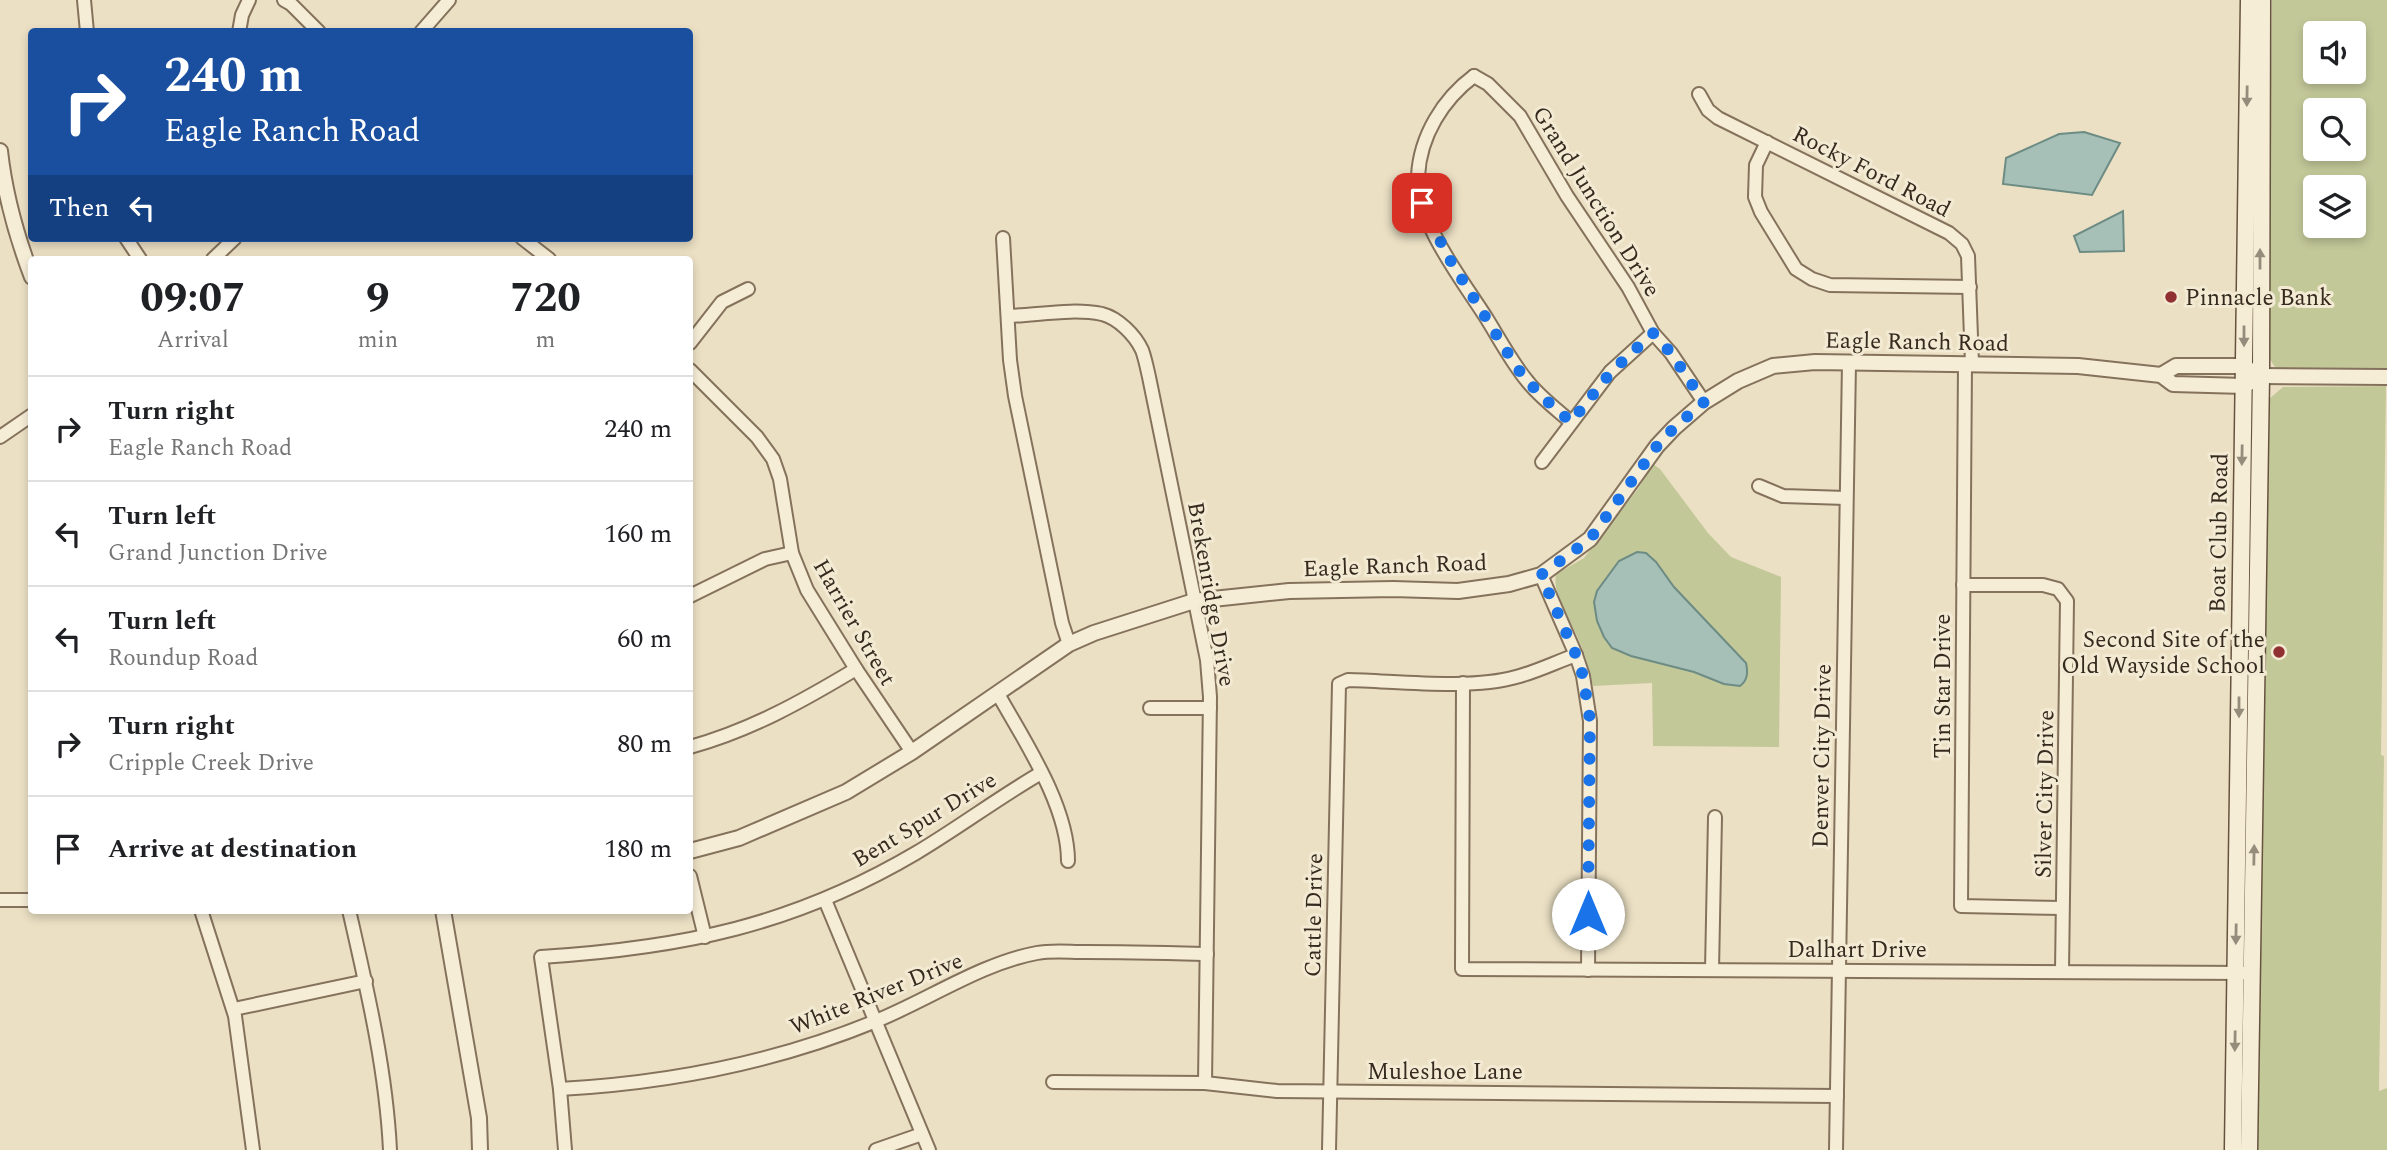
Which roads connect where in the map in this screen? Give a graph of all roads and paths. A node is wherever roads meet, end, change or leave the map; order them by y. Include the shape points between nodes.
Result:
1 (84, 0) edge
2 (249, 0) edge
3 (284, 0) edge
4 (449, 0) edge
5 (2249, 0) edge
6 (2262, 0) edge
7 (87, 28) edge
8 (240, 28) edge
9 (315, 28) edge
10 (425, 28) edge
11 (1699, 94) dead end
12 (1767, 142) junction
13 (0, 151) edge
14 (1003, 238) dead end
15 (231, 242) edge
16 (527, 242) edge
17 (533, 247) junction
18 (216, 256) edge
19 (526, 256) edge
20 (545, 256) edge
21 (28, 266) edge
22 (1970, 287) junction
23 (748, 289) dead end
24 (1008, 316) junction
25 (1653, 333) junction
26 (693, 338) edge
27 (1849, 363) junction
28 (1968, 364) junction
29 (2244, 366) junction
30 (693, 373) edge
31 (2161, 375) junction
32 (2261, 376) junction
33 (2387, 377) edge
34 (2244, 386) junction
35 (1704, 402) junction
36 (28, 417) edge
37 (1571, 422) junction
38 (1, 433) edge
39 (1542, 461) dead end
40 (1759, 486) dead end
41 (1846, 498) junction
42 (792, 553) junction
43 (1541, 575) junction
44 (1963, 586) junction
45 (693, 595) edge
46 (1194, 601) junction
47 (1069, 644) junction
48 (1576, 655) junction
49 (856, 669) junction
50 (1463, 683) junction
51 (998, 694) junction
52 (1150, 708) dead end
53 (1210, 708) junction
54 (693, 746) edge
55 (912, 752) junction
56 (1041, 773) junction
57 (1715, 817) dead end
58 (693, 850) edge
59 (1068, 861) dead end
60 (693, 888) edge
61 (0, 900) edge
62 (28, 900) edge
63 (825, 900) junction
64 (2063, 908) junction
65 (202, 914) edge
66 (350, 914) edge
67 (444, 914) edge
68 (705, 937) junction
69 (1207, 954) junction
70 (1588, 970) junction
71 (1712, 970) junction
72 (1838, 970) junction
73 (2063, 971) junction
74 (2235, 972) junction
75 (2252, 973) junction
76 (366, 981) junction
77 (234, 1009) junction
78 (876, 1021) junction
79 (1053, 1082) dead end
80 (1205, 1083) junction
81 (561, 1088) junction
82 (1331, 1091) junction
83 (1838, 1096) junction
84 (922, 1134) junction
85 (253, 1150) edge
86 (390, 1150) edge
87 (480, 1150) edge
88 (565, 1150) edge
89 (876, 1150) edge
90 (929, 1150) edge
91 (1329, 1150) edge
92 (1836, 1150) edge
93 (2233, 1150) edge
94 (2249, 1150) edge

1 - 7 street
2 - 8 street
3 - 9 street
4 - 10 street
5 -> 29 main road, Boat Club Road
32 -> 6 main road, Boat Club Road
11 - 12 street, Rocky Ford Road via 1718,118
12 - 22 street, Rocky Ford Road via 1949,233 1968,256
12 - 22 street via 1756,165 1755,197 1796,269 1830,285
13 - 21 street via 13,225
14 - 24 street
15 - 18 street
16 - 17 street
17 - 19 street
17 - 20 street
22 - 28 street, Rocky Ford Road
23 - 26 street via 722,302
24 - 46 street, Brekenridge Drive via 1103,314 1120,323 1142,349
24 - 47 street via 1015,396
25 - 35 street, Grand Junction Drive
25 - 37 street via 1611,372
25 - 37 street, Grand Junction Drive via 1520,117 1475,71 1429,130 1418,177 1422,203 1447,255 1517,368
27 - 28 street, Eagle Ranch Road
27 - 35 street, Eagle Ranch Road via 1773,366
27 - 41 street, Denver City Drive
28 - 31 street, Eagle Ranch Road via 2078,366
28 - 44 street, Tin Star Drive
29 - 31 street, Eagle Ranch Road via 2176,366
29 - 32 street
29 - 34 main road, Boat Club Road
30 - 42 street, Harrier Street via 773,459
31 - 34 street, Eagle Ranch Road via 2174,384
32 - 33 street
32 - 34 street
75 -> 32 main road, Boat Club Road
34 -> 74 main road, Boat Club Road
35 - 43 street, Eagle Ranch Road via 1657,446 1590,539
36 - 38 street
37 - 39 street
40 - 41 street via 1783,496
41 - 72 street, Denver City Drive
42 - 45 street via 765,559
42 - 49 street, Harrier Street via 807,590
43 - 46 street, Eagle Ranch Road via 1458,591 1289,591
43 - 48 street
44 - 64 street, Silver City Drive via 2043,586 2058,589 2067,601
44 - 64 street, Tin Star Drive via 1961,906
46 - 47 street, Eagle Ranch Road
46 - 53 street, Brekenridge Drive via 1207,660
47 - 51 street, Eagle Ranch Road
48 - 50 street via 1516,677
48 - 70 street via 1590,720
49 - 54 street via 782,712
49 - 55 street, Harrier Street
50 - 70 street, Dalhart Drive via 1462,969
50 - 82 street, Cattle Drive via 1348,680 1337,688
51 - 55 street, Eagle Ranch Road
51 - 56 street
52 - 53 street
53 - 69 street, Brekenridge Drive
55 - 58 street, Eagle Ranch Road via 796,816
56 - 59 street via 1065,827
56 - 63 street, Bent Spur Drive via 917,852
57 - 71 street
60 - 68 street
61 - 62 street
63 - 68 street, Bent Spur Drive
63 - 78 street
64 - 73 street, Silver City Drive
65 - 77 street
66 - 76 street
67 - 87 street
68 - 81 street, Bent Spur Drive via 541,957
69 - 78 street, White River Drive via 1039,953 1002,962
69 - 80 street, Brekenridge Drive
70 - 71 street, Dalhart Drive
71 - 72 street, Dalhart Drive
72 - 73 street, Dalhart Drive
72 - 83 street, Denver City Drive
73 - 74 street, Dalhart Drive
74 - 75 street, Dalhart Drive
74 -> 93 main road, Boat Club Road
75 - 94 main road, Boat Club Road
76 - 77 street
76 - 86 street
77 - 85 street
78 - 81 street, White River Drive via 738,1066 617,1086
78 - 84 street
79 - 80 street, Muleshoe Lane
80 - 82 street, Muleshoe Lane
81 - 88 street
82 - 83 street, Muleshoe Lane
82 - 91 street, Cattle Drive
83 - 92 street, Denver City Drive
84 - 89 street
84 - 90 street

